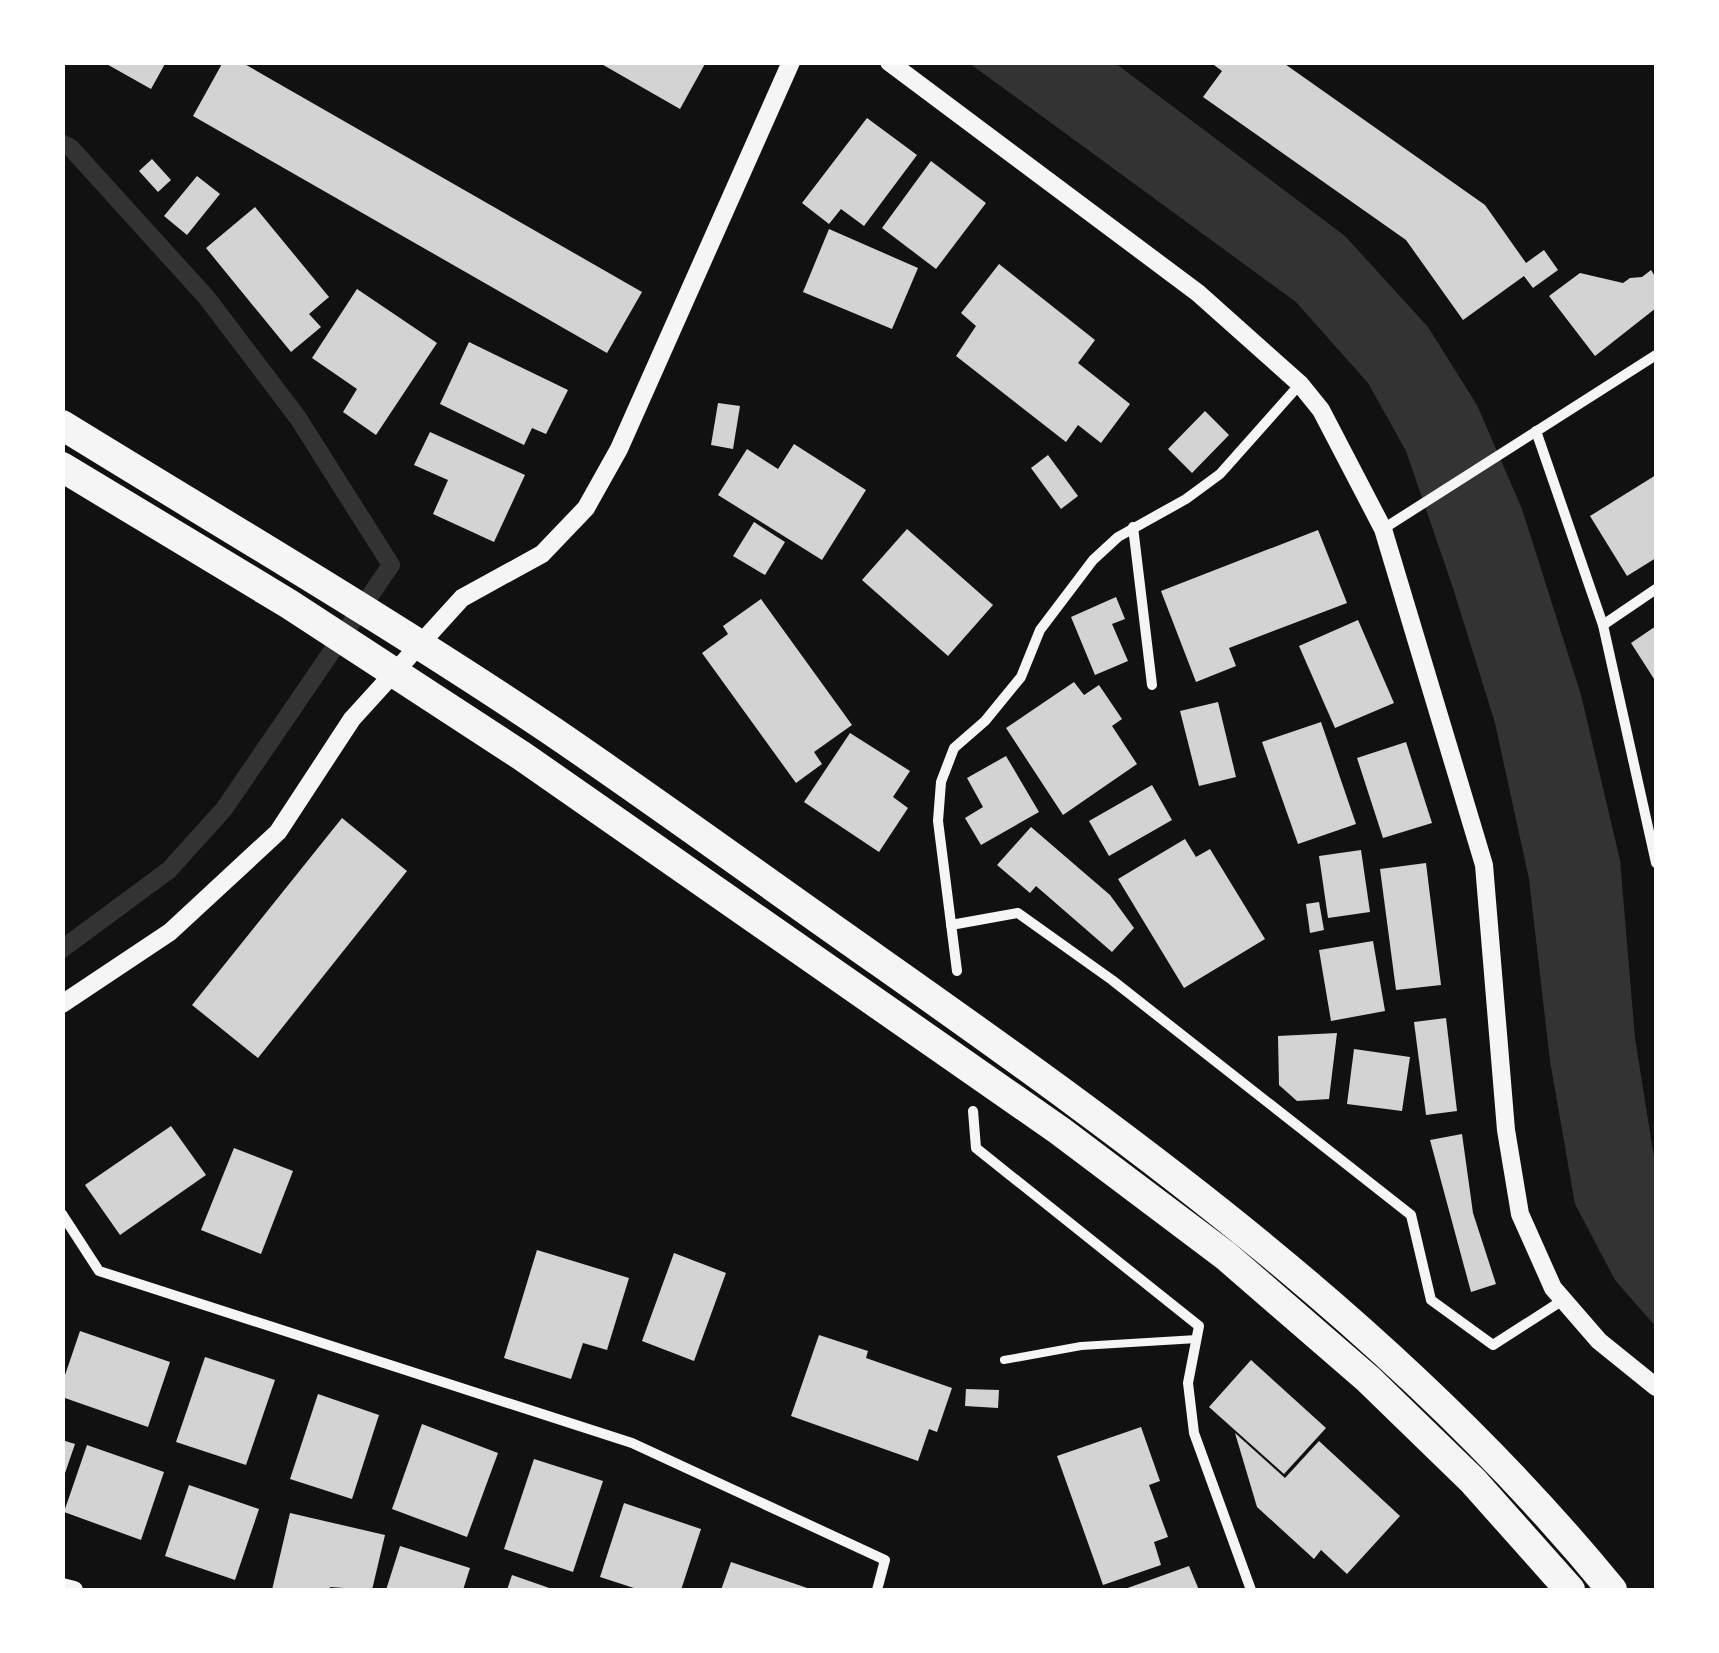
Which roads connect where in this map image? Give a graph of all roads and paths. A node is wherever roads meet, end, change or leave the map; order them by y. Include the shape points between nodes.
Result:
1 (791, 62) edge
2 (889, 62) edge
3 (1656, 355) edge
4 (1300, 384) junction
5 (62, 425) edge
6 (1531, 434) junction
7 (62, 467) edge
8 (1133, 527) junction
9 (1382, 529) junction
10 (1656, 589) edge
11 (1602, 625) junction
12 (1152, 685) dead end
13 (1656, 863) edge
14 (952, 925) junction
15 (957, 971) dead end
16 (62, 1004) edge
17 (973, 1112) dead end
18 (62, 1214) edge
19 (1563, 1300) junction
20 (1197, 1338) junction
21 (1004, 1360) dead end
22 (1656, 1386) edge
23 (62, 1586) edge
24 (74, 1590) edge
25 (877, 1590) edge
26 (1251, 1590) edge
27 (1570, 1590) edge
28 (1612, 1590) edge

1 - 16 street via 620,449 586,508 542,554 462,598 352,720 278,832 170,932
2 - 4 street via 1198,293
3 - 6 street
4 - 8 street via 1220,474
4 - 9 street via 1321,410
5 - 28 highway via 550,730 1078,1101 1246,1231 1413,1378
6 - 9 street
6 - 11 street
7 - 27 highway via 522,756 1060,1131 1226,1256 1368,1379 1473,1481
8 - 12 street
8 - 14 street via 1064,596 1040,630 1022,677 954,748 941,782 938,821
9 - 19 street via 1484,865 1506,1130 1520,1214
10 - 11 street
11 - 13 street
14 - 15 street
14 - 19 street via 1018,913 1112,980 1411,1215 1431,1300 1492,1344
17 - 20 street via 976,1148 1199,1326
18 - 25 street via 99,1271 632,1444 885,1560
19 - 22 street
20 - 21 lane via 1082,1346
20 - 26 street via 1188,1383 1194,1433
23 - 24 street

